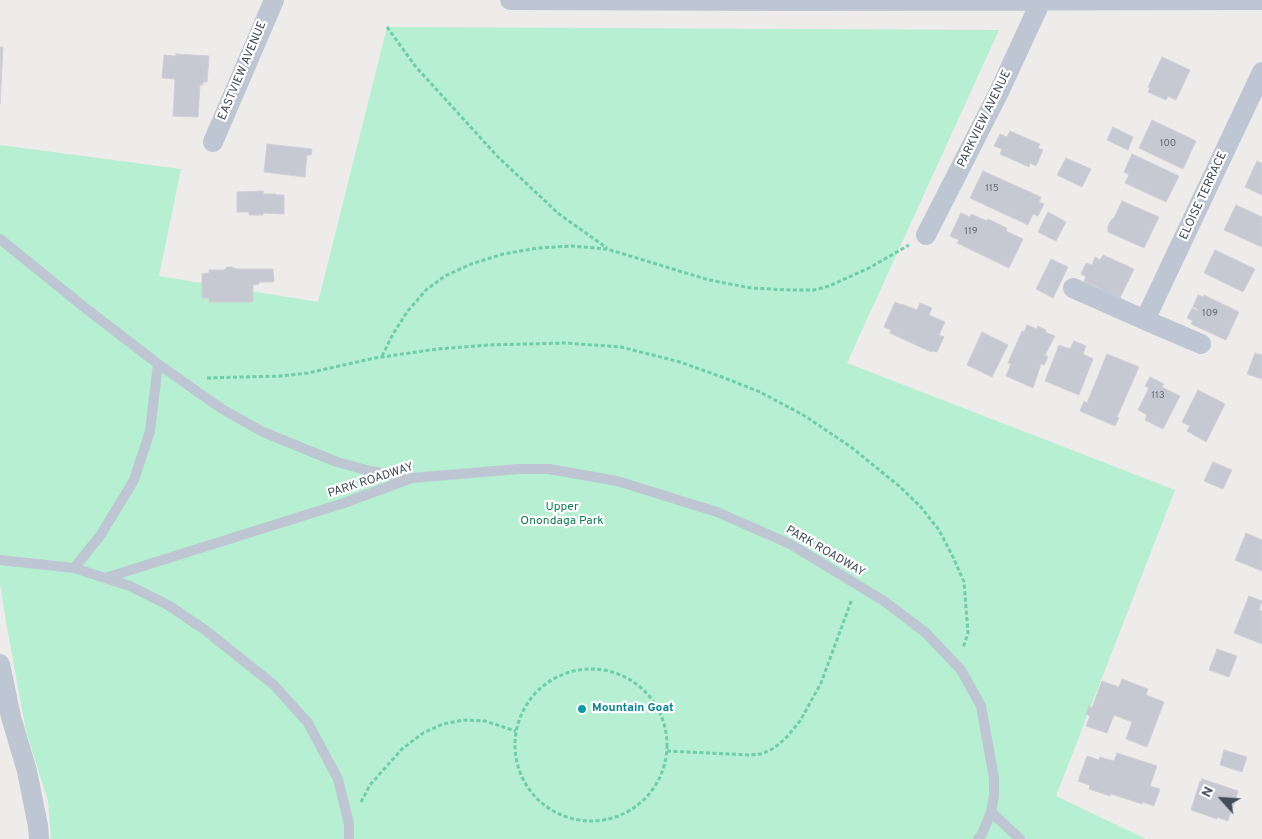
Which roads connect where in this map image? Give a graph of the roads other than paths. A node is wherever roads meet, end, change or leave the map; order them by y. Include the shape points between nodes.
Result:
1 (274, 0) edge
2 (510, 0) edge
3 (1065, 0) edge
4 (1262, 0) edge
5 (1041, 1) edge
6 (1262, 72) edge
7 (213, 142) dead end
8 (926, 235) road end
9 (0, 239) edge
10 (1073, 288) dead end
11 (1145, 320) junction
12 (1201, 344) dead end
13 (158, 364) junction
14 (412, 478) junction
15 (0, 560) edge
16 (74, 568) junction
17 (105, 578) junction
18 (0, 664) edge
19 (991, 812) junction
20 (349, 824) junction
21 (38, 839) edge
22 (349, 839) edge
23 (358, 839) edge
24 (978, 839) edge
25 (1020, 839) edge

1 - 7 street, EASTVIEW AVENUE
2 - 5 street
3 - 4 street
3 - 5 street
5 - 8 street, PARKVIEW AVENUE
6 - 11 street, ELOISE TERRACE
9 - 13 lane
10 - 11 street
11 - 12 street
13 - 14 lane via 222,409 263,432 337,462
13 - 16 lane via 150,431 134,480 100,536
14 - 17 lane, PARK ROADWAY via 344,503
14 - 19 lane, PARK ROADWAY via 549,469 617,481 717,512 790,544 884,601 926,633 961,670 981,706 994,778
15 - 16 lane
16 - 17 lane
17 - 20 lane via 168,605 274,684 308,723 338,779
18 - 21 street via 10,717 27,771
19 - 24 lane, PARK ROADWAY
19 - 25 lane
20 - 22 lane
20 - 23 lane

